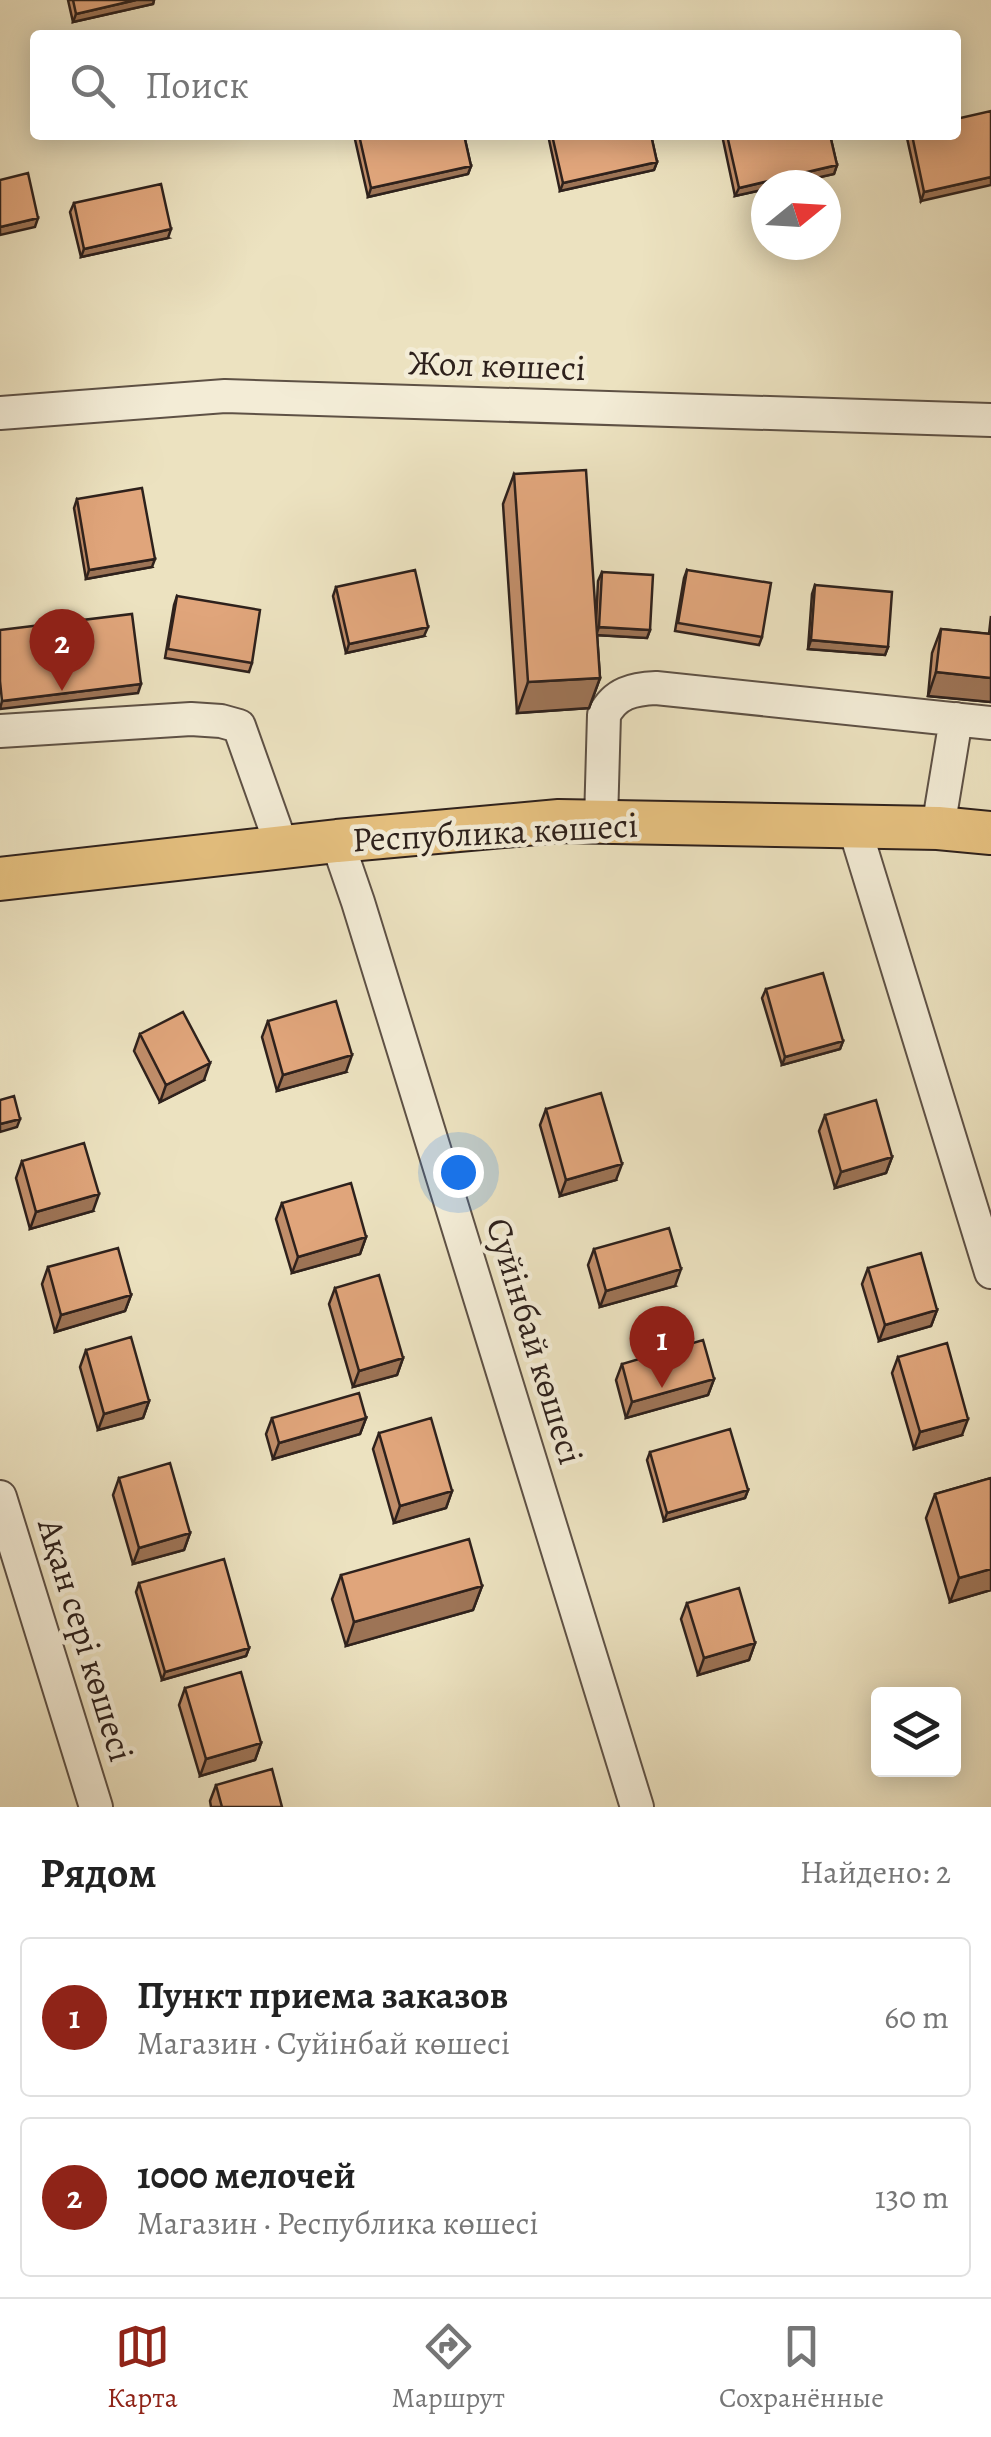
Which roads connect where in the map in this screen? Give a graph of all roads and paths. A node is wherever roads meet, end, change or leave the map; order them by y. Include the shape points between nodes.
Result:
1 (0, 412) edge
2 (991, 420) edge
3 (956, 720) junction
4 (991, 723) edge
5 (0, 732) edge
6 (601, 821) junction
7 (854, 826) junction
8 (938, 828) junction
9 (991, 833) edge
10 (336, 841) junction
11 (282, 847) junction
12 (0, 879) edge
13 (991, 1272) edge
14 (0, 1497) edge
15 (96, 1807) edge
16 (637, 1807) edge

1 - 2 street, Жол көшесі via 224,396
3 - 4 street
3 - 6 street via 634,689 610,702 604,714
3 - 8 street
5 - 11 street via 191,719 239,726
6 - 7 main road, Республика көшесі
6 - 10 main road, Республика көшесі
7 - 8 main road, Республика көшесі
7 - 13 street
8 - 9 main road, Республика көшесі
10 - 11 main road, Республика көшесі
10 - 16 street, Суйінбай көшесі
11 - 12 main road, Республика көшесі
14 - 15 street, Ақан сері көшесі

